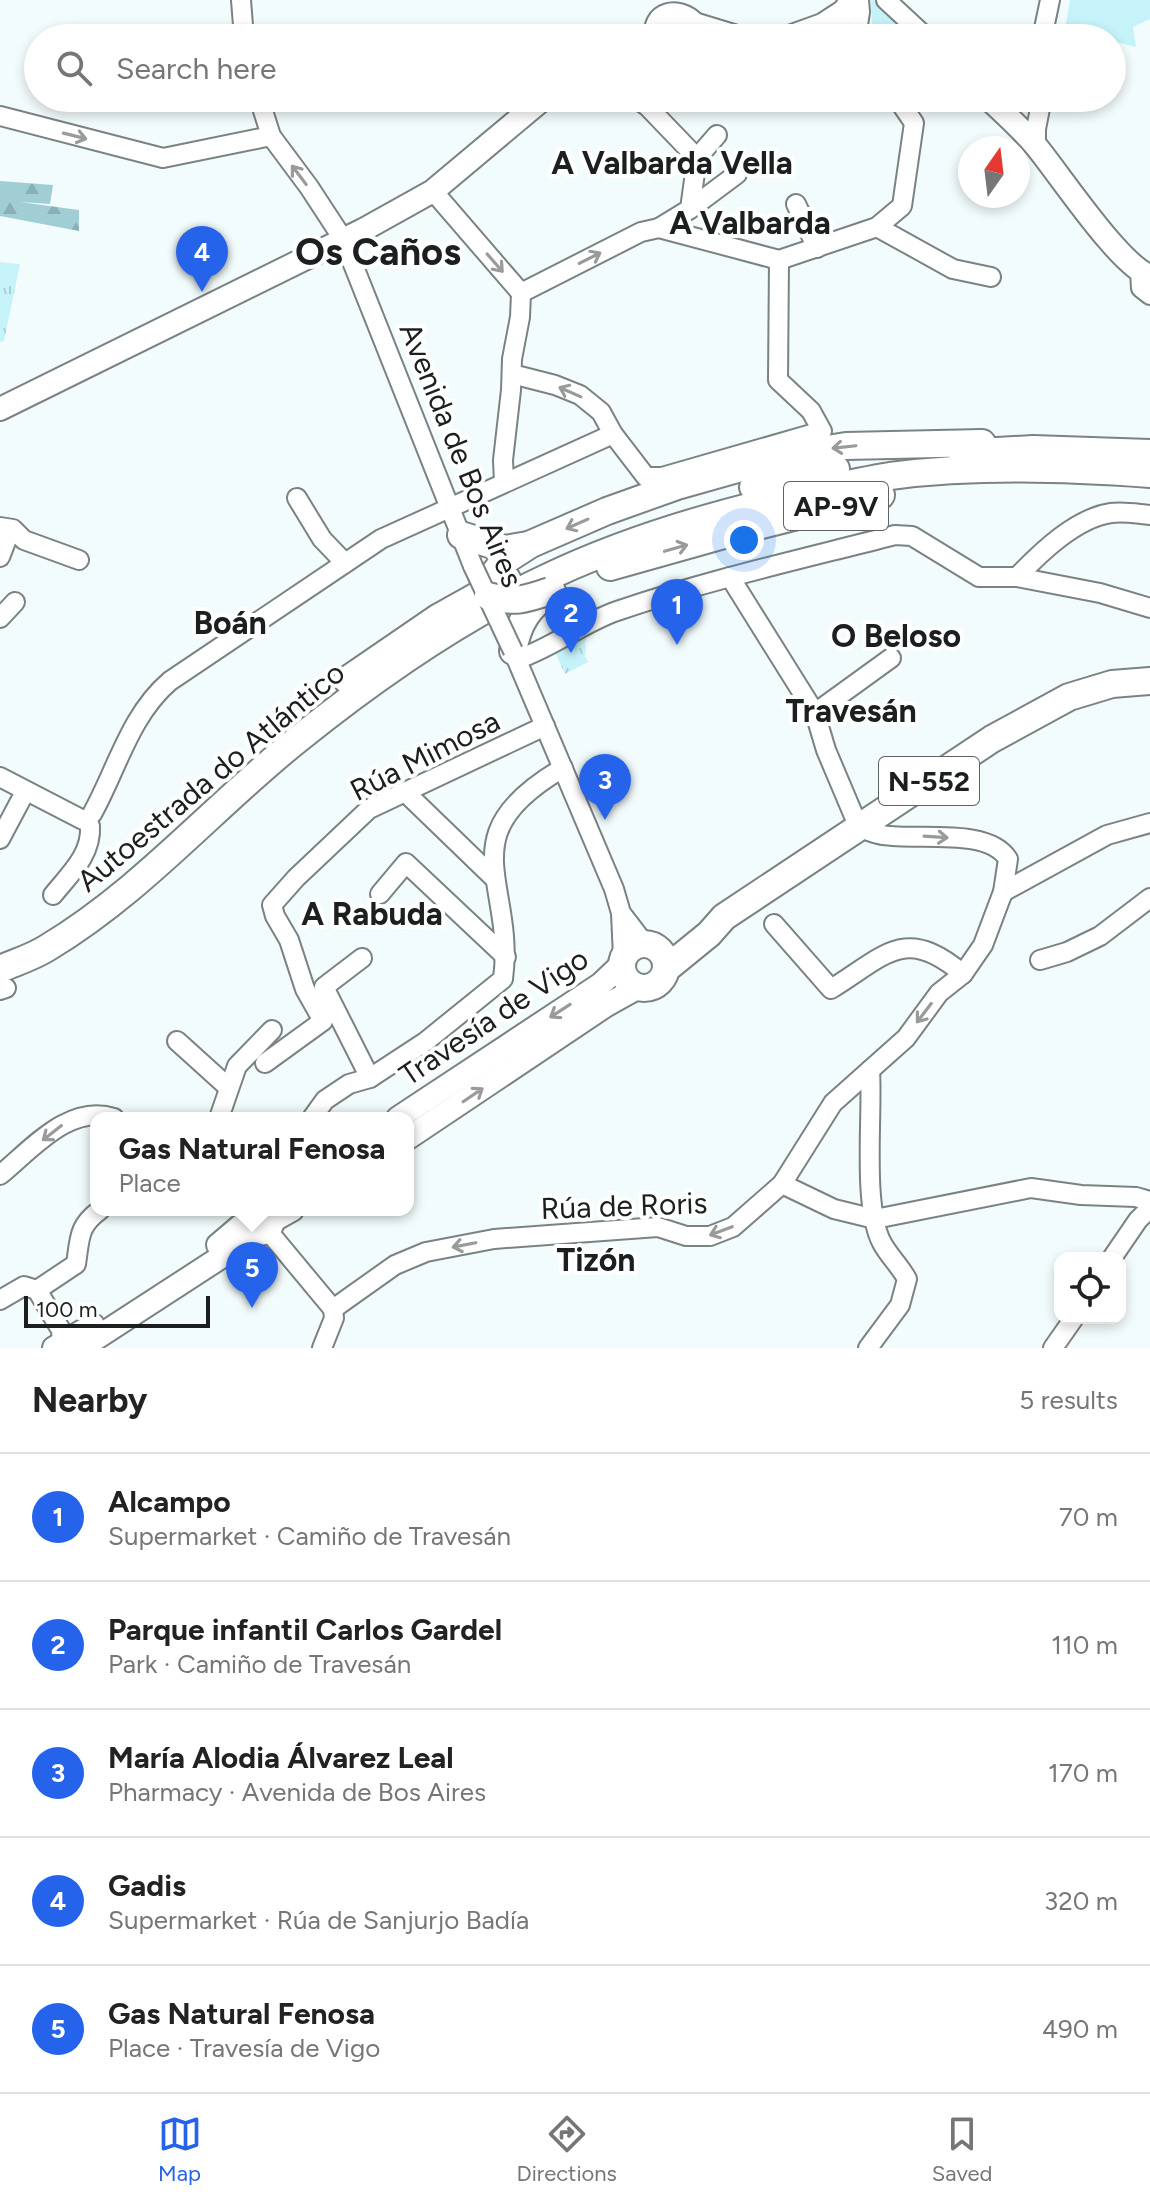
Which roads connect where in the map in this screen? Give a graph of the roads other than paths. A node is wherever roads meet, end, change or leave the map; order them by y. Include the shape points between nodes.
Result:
1 (241, 0) edge
2 (886, 0) edge
3 (1050, 0) edge
4 (1059, 0) edge
5 (850, 3) edge
6 (243, 24) edge
7 (819, 24) edge
8 (842, 24) edge
9 (858, 24) edge
10 (912, 24) edge
11 (1045, 24) edge
12 (1055, 24) edge
13 (263, 112) edge
14 (527, 112) edge
15 (653, 112) edge
16 (907, 112) edge
17 (1003, 112) edge
18 (1040, 112) edge
19 (0, 116) edge
20 (717, 135) dead end
21 (271, 136) junction
22 (1036, 146) junction
23 (697, 158) junction
24 (737, 174) dead end
25 (433, 191) junction
26 (796, 204) dead end
27 (690, 209) junction
28 (877, 227) junction
29 (659, 228) junction
30 (343, 239) junction
31 (817, 248) junction
32 (779, 260) junction
33 (1145, 274) edge
34 (991, 277) dead end
35 (521, 293) junction
36 (1150, 295) edge
37 (512, 374) junction
38 (0, 409) edge
39 (613, 434) junction
40 (1033, 449) junction
41 (1150, 453) edge
42 (1141, 474) edge
43 (504, 482) junction
44 (297, 498) dead end
45 (450, 508) junction
46 (1150, 515) edge
47 (3, 533) edge
48 (461, 535) junction
49 (531, 544) junction
50 (0, 557) edge
51 (79, 560) dead end
52 (345, 563) junction
53 (1017, 577) junction
54 (729, 578) junction
55 (482, 583) junction
56 (550, 591) junction
57 (15, 602) dead end
58 (1150, 608) edge
59 (0, 618) edge
60 (515, 655) junction
61 (891, 658) dead end
62 (1150, 681) edge
63 (815, 713) junction
64 (545, 726) junction
65 (563, 768) junction
66 (0, 777) edge
67 (25, 792) junction
68 (405, 792) junction
69 (88, 820) junction
70 (1150, 823) edge
71 (859, 828) junction
72 (0, 839) edge
73 (494, 878) junction
74 (1003, 892) junction
75 (380, 894) dead end
76 (53, 895) dead end
77 (1150, 898) edge
78 (774, 924) dead end
79 (0, 950) edge
80 (642, 956) junction
81 (506, 957) junction
82 (362, 958) dead end
83 (1040, 960) dead end
84 (963, 974) junction
85 (2, 983) edge
86 (639, 987) joint
87 (272, 1030) dead end
88 (177, 1041) dead end
89 (265, 1063) dead end
90 (870, 1070) junction
91 (370, 1078) junction
92 (229, 1088) junction
93 (221, 1112) edge
94 (316, 1112) edge
95 (407, 1112) edge
96 (90, 1115) edge
97 (414, 1134) edge
98 (0, 1175) edge
99 (782, 1184) junction
100 (1150, 1201) edge
101 (1150, 1208) edge
102 (92, 1216) edge
103 (260, 1218) edge
104 (875, 1219) junction
105 (1116, 1252) edge
106 (37, 1290) junction
107 (0, 1300) edge
108 (333, 1309) junction
109 (1070, 1324) edge
110 (70, 1347) edge
111 (322, 1348) edge
112 (868, 1348) edge
113 (1053, 1348) edge

1 - 6 street
2 - 10 street
3 - 11 street
4 - 12 street
5 - 7 street
5 - 8 street
5 - 9 street via 860,12
13 - 21 street, Avenida de Bos Aires
14 - 25 main road
15 - 23 street
16 - 28 street via 914,123 902,206
17 - 22 main road
18 - 22 street
19 -> 21 street via 163,158
20 - 23 street
30 -> 21 street, Avenida de Bos Aires
22 - 33 main road via 1105,235
23 - 27 street
24 - 27 street
25 - 30 main road
25 -> 35 street
26 - 31 street
27 - 29 street
28 - 31 street
28 - 34 street via 953,269
29 - 32 street
35 -> 29 street via 641,232
30 - 38 main road
30 - 45 street, Avenida de Bos Aires
31 - 32 street
32 - 39 street via 778,380 811,411 822,431 662,477 646,477
33 - 36 street via 1141,288
35 - 37 street
39 -> 37 street via 601,412 580,395
37 - 43 street
39 - 43 street
40 - 41 highway, Autoestrada do Atlántico / AP-9V
40 -> 49 highway, AP-9V via 974,442 901,443 783,456 677,486
40 - 79 highway, Autoestrada do Atlántico / AP-9V via 848,466 731,492 613,531 508,578 439,617 327,694 123,874 31,937
56 -> 42 highway, AP-9V via 607,568 880,495 965,484
42 - 85 highway, Autoestrada do Atlántico / AP-9V via 1047,468 890,476 738,508 651,535 550,576 436,640 344,702 134,887
43 - 45 street
44 - 52 street via 322,539
45 - 48 street, Avenida de Bos Aires
45 - 52 street via 381,539
46 - 53 street via 1096,516 1047,546
47 - 50 street
47 - 51 street via 13,529 24,540
48 - 49 highway, AP-9V via 505,549
48 - 55 street, Avenida de Bos Aires
49 - 55 highway, AP-9V
52 - 69 street via 155,694
53 - 54 street via 979,577 904,534
53 - 58 street
54 - 60 street via 669,593 594,620 531,655
54 - 63 street
55 - 56 highway, AP-9V, bridge via 508,602
55 - 60 street, Avenida de Bos Aires, bridge
56 - 60 highway, AP-9V via 528,609 517,633
57 - 59 street
60 - 64 street, Avenida de Bos Aires
61 - 63 street
62 - 71 highway, N-552 via 1112,684 1069,697 992,739
63 - 71 street
64 - 65 street, Avenida de Bos Aires
64 - 68 street, Rúa Mimosa
65 - 73 street via 530,790 502,820
65 - 80 street, Avenida de Bos Aires
66 - 67 street
67 - 69 street
67 - 72 street
68 - 73 street
68 - 89 street, Rúa Mimosa via 369,809 272,905 323,1021
69 - 76 street via 88,850
70 - 74 street via 1107,835
71 -> 74 street, Rúa de Roris via 884,835 991,843 1008,859
71 - 80 highway, N-552 via 724,917 701,923
73 - 81 street
74 - 84 street, Rúa de Roris via 983,945
75 - 81 street via 406,863
77 - 83 street via 1100,936
78 - 84 street via 831,989 896,949 919,947
80 - 86 highway, N-552 via 659,982
80 -> 95 main road, Travesía de Vigo / N-552
81 - 91 street via 503,979
82 - 91 street via 324,987
84 -> 90 street, Rúa de Roris via 939,993 906,1038
97 -> 86 main road, Travesía de Vigo / N-552
87 - 92 street via 237,1066
88 - 92 street
90 - 99 street, Rúa de Roris via 833,1103
90 - 104 street
91 - 94 street via 349,1084
92 - 93 street
96 -> 98 street via 70,1119
99 - 104 street via 834,1209
99 -> 108 street, Rúa de Roris via 733,1227 710,1236 686,1236 658,1227 494,1239 426,1252 395,1265
100 - 104 street via 1031,1188
101 - 105 street
102 - 106 street via 81,1230 76,1264
103 - 108 street
103 - 110 main road
104 - 112 street via 882,1242 907,1279 900,1305
106 - 107 street via 24,1286
106 - 110 street
108 - 111 street
109 - 113 street

